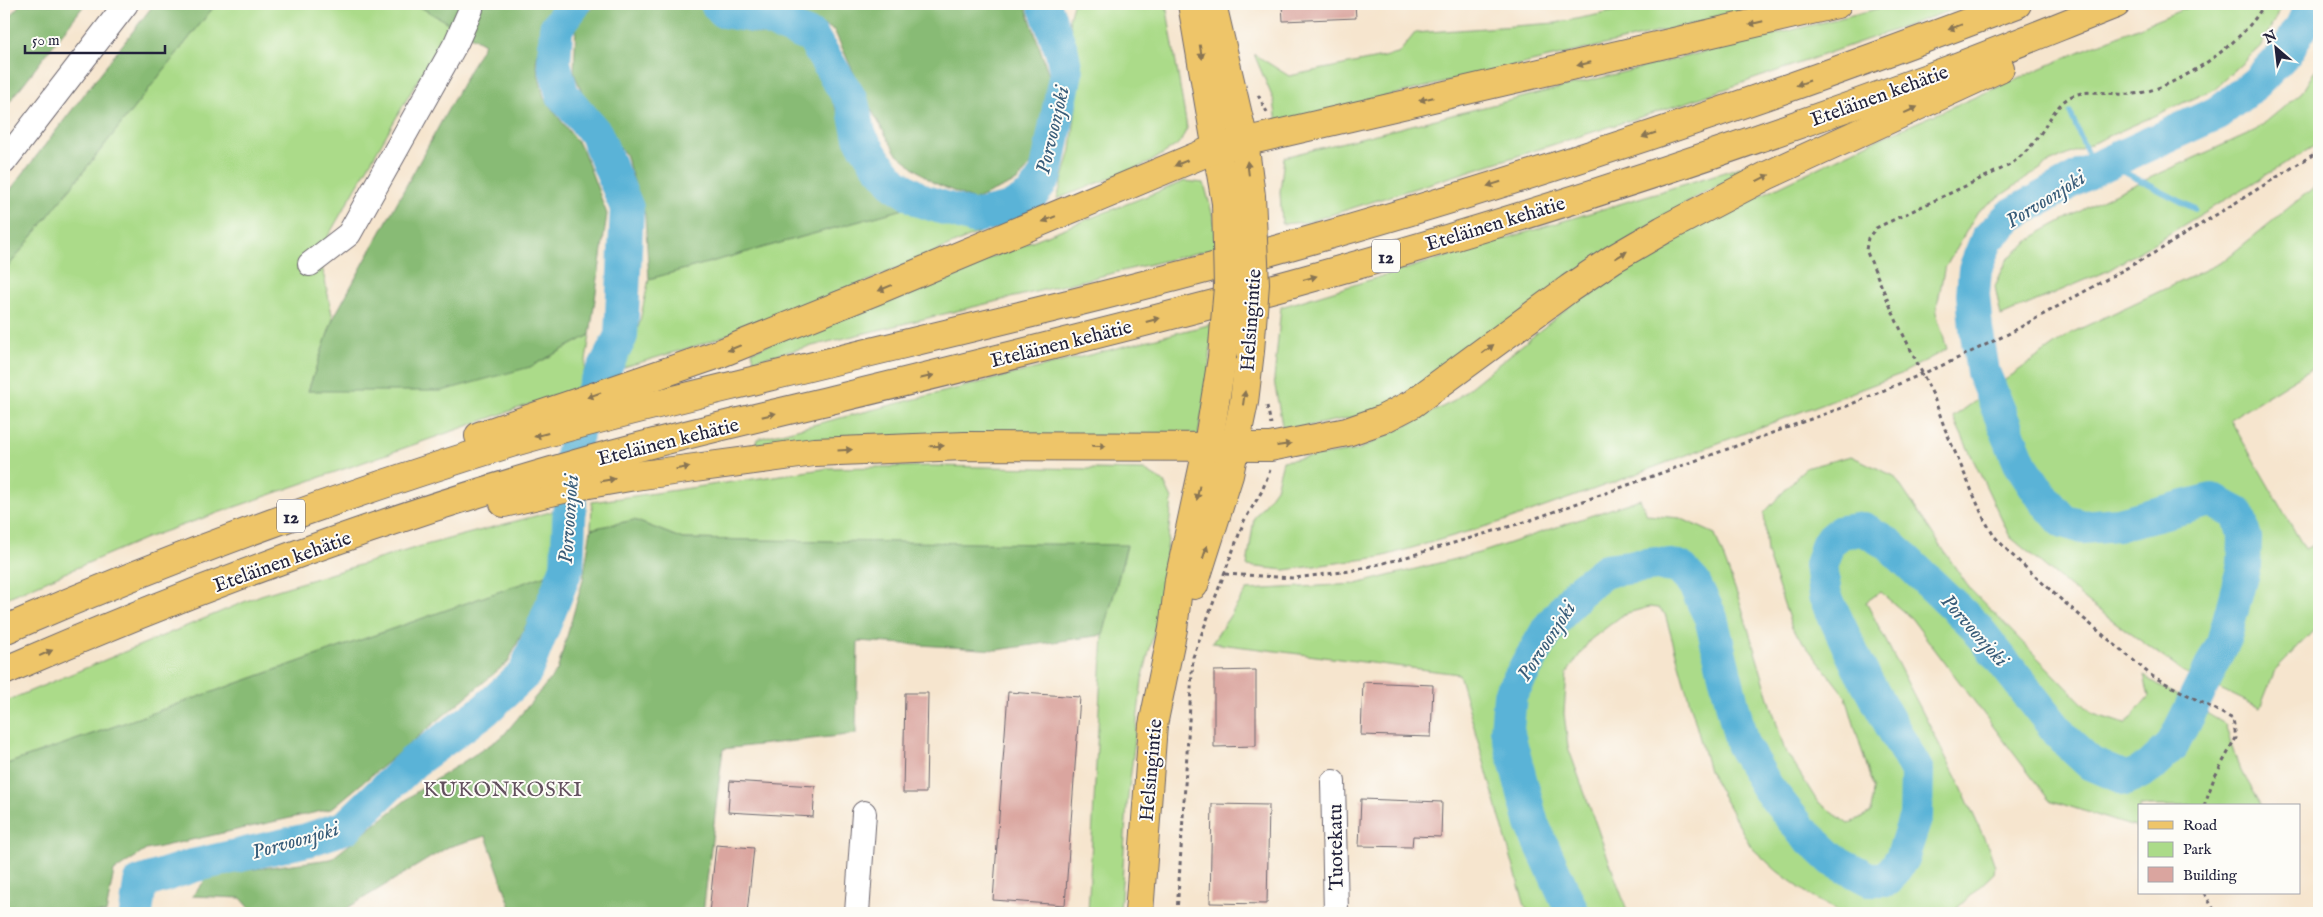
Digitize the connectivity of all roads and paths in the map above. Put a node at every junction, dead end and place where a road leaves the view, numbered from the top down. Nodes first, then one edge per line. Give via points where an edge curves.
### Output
1 (126, 4) edge
2 (471, 4) edge
3 (1192, 4) edge
4 (1212, 4) edge
5 (1838, 4) edge
6 (2017, 4) edge
7 (2116, 4) edge
8 (2136, 4) edge
9 (2264, 4) edge
10 (1244, 141) junction
11 (1217, 148) junction
12 (2319, 152) edge
13 (4, 162) edge
14 (1239, 200) junction
15 (310, 264) dead end
16 (1923, 374) junction
17 (1267, 402) dead end
18 (514, 432) junction
19 (1208, 446) junction
20 (1235, 446) junction
21 (1270, 446) junction
22 (510, 493) junction
23 (1225, 574) junction
24 (1173, 629) junction
25 (4, 630) edge
26 (4, 671) edge
27 (1333, 782) dead end
28 (2205, 804) edge
29 (864, 812) dead end
30 (2205, 894) edge
31 (857, 913) edge
32 (1139, 913) edge
33 (1177, 913) edge
34 (1336, 913) edge
35 (2216, 913) edge

1 - 13 street
2 - 15 street via 456,43 349,234
3 -> 11 main road, Helsingintie
4 - 10 main road, Helsingintie
5 -> 10 main road
6 -> 18 main road, Eteläinen kehätie / 12 via 1824,75 1585,156 1292,245 639,408
22 -> 7 main road, Eteläinen kehätie / 12 via 637,448 1104,333 1450,238 1781,130 1923,80
21 -> 8 main road via 1347,432 1381,420 1450,378 1613,259 1701,209
9 - 16 path via 2229,45 2187,75 2156,90 2115,95 2086,92 2070,97 2056,110 2025,153 2010,165 1876,228 1868,238 1866,250
10 - 11 main road
14 -> 10 main road, Helsingintie
11 - 14 main road, Helsingintie
11 -> 18 main road via 930,269
12 - 16 path via 2161,249 2008,334
14 - 19 main road, Helsingintie, bridge via 1222,358
20 -> 14 main road, Helsingintie, bridge via 1244,402 1255,284
16 - 23 path via 1847,406 1528,521 1396,560 1350,571 1296,578
16 - 28 path via 1994,536 2058,597 2144,670 2230,716 2236,724 2236,738 2214,778
17 - 21 path
18 - 25 main road, Eteläinen kehätie / 12 via 72,600
19 - 20 main road
22 -> 19 main road via 814,452 965,446
19 -> 24 main road, Helsingintie via 1179,580
20 - 21 main road
24 -> 20 main road, Helsingintie via 1194,587
21 - 23 path via 1271,468 1244,521
26 -> 22 main road, Eteläinen kehätie / 12 via 269,564
23 - 33 path via 1193,657
24 - 32 main road, Helsingintie via 1153,725
27 - 34 street, Tuotekatu
29 - 31 street
30 - 35 path

